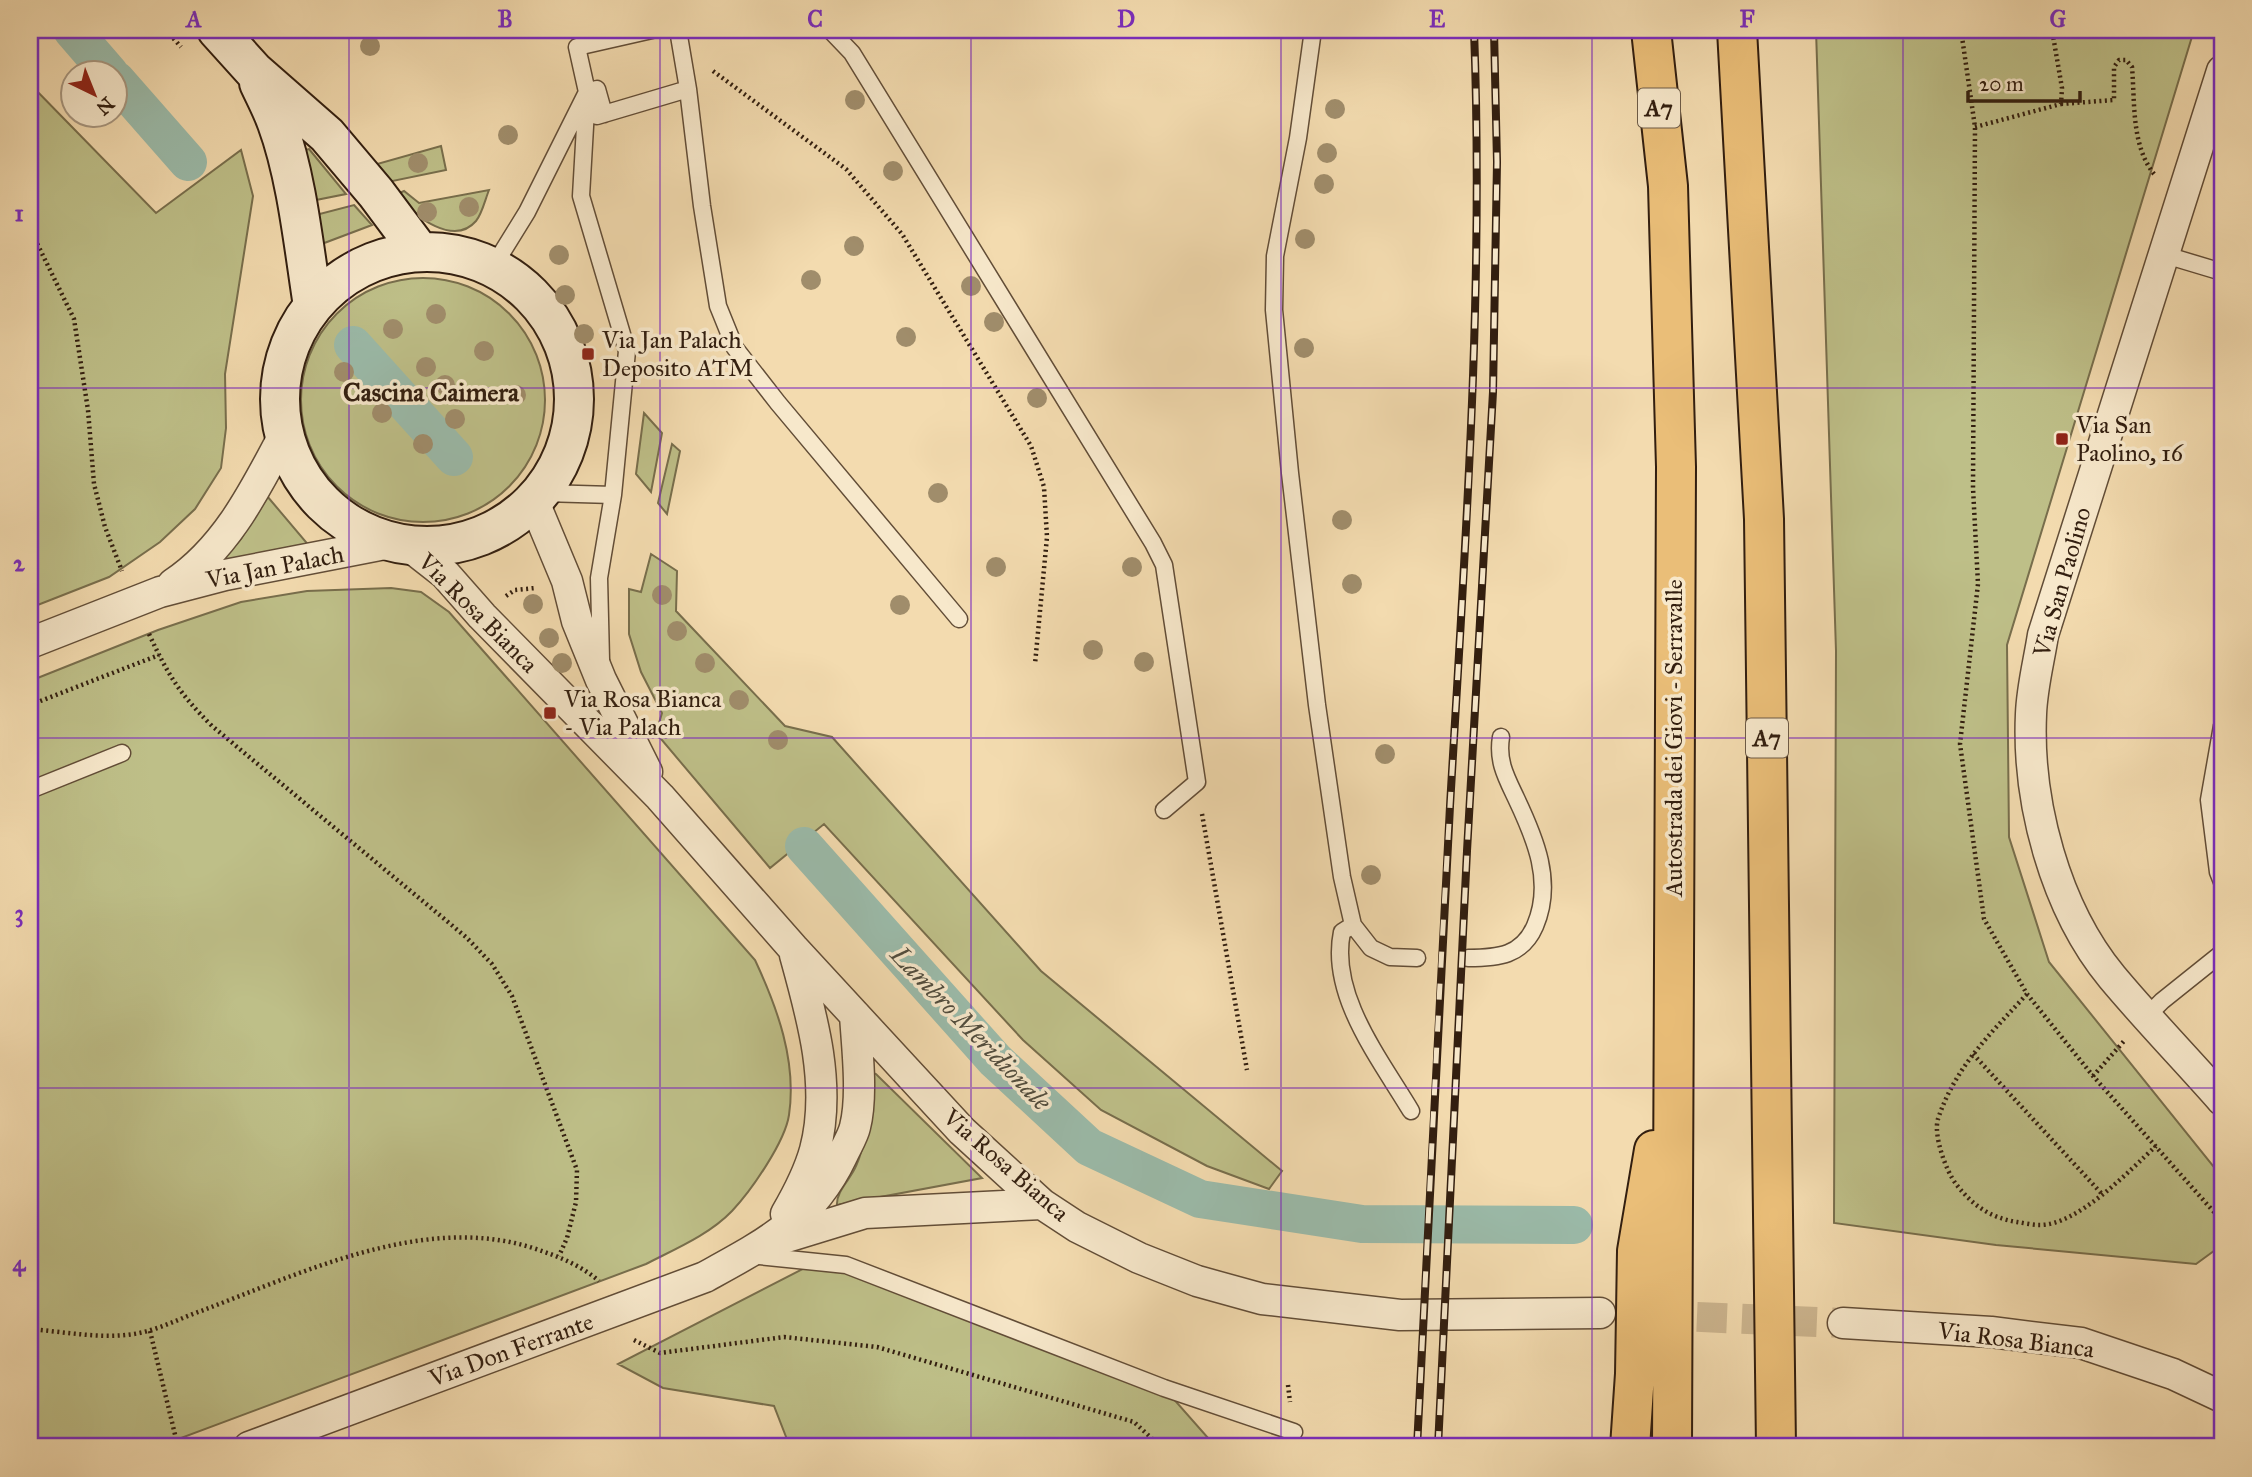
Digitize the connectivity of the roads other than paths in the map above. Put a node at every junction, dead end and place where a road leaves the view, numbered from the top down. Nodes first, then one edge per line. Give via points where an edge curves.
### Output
1 (217, 30) edge
2 (652, 30) edge
3 (678, 30) edge
4 (830, 30) edge
5 (1313, 30) edge
6 (1651, 30) edge
7 (1737, 30) edge
8 (254, 71) junction
9 (2222, 71) edge
10 (688, 89) junction
11 (587, 92) junction
12 (604, 114) junction
13 (586, 120) junction
14 (420, 252) junction
15 (2162, 254) junction
16 (493, 267) junction
17 (2222, 272) edge
18 (313, 306) junction
19 (284, 435) junction
20 (613, 495) junction
21 (539, 497) junction
22 (402, 546) junction
23 (160, 592) junction
24 (959, 619) dead end
25 (30, 643) edge
26 (601, 680) junction
27 (2222, 726) edge
28 (1501, 737) dead end
29 (122, 753) dead end
30 (30, 789) edge
31 (660, 797) junction
32 (1164, 810) dead end
33 (2222, 882) edge
34 (1353, 925) junction
35 (793, 948) junction
36 (2222, 953) edge
37 (1418, 958) dead end
38 (1468, 958) dead end
39 (855, 1014) junction
40 (2147, 1016) junction
41 (1672, 1037) junction
42 (2222, 1100) edge
43 (1410, 1111) dead end
44 (1042, 1204) junction
45 (757, 1248) junction
46 (1600, 1313) dead end
47 (1843, 1323) tunnel mouth
48 (2222, 1397) edge
49 (1294, 1432) dead end
50 (249, 1447) edge
51 (1629, 1447) edge
52 (1672, 1447) edge
53 (1776, 1447) edge

1 - 8 street
2 - 11 lane via 577,47
3 - 10 lane
4 - 32 lane via 852,53 1164,565 1197,782
5 - 34 lane via 1275,256 1274,310 1317,705
6 - 41 highway, Autostrada dei Giovi - Serravalle / A7 via 1668,187 1676,467
7 - 53 highway, A7 via 1764,519
8 - 14 street via 327,135
8 - 18 street via 278,123 299,214
9 - 15 street, Via San Paolino
10 - 12 lane
10 - 24 lane via 718,306 735,348
11 - 12 lane via 597,89
11 - 13 lane
11 - 16 lane via 527,212
12 - 13 lane
13 - 20 lane via 581,196 627,351
14 - 16 street, Via Rosa Bianca via 458,254
14 - 18 street, Via Rosa Bianca via 369,264 338,281
15 - 17 lane
15 - 40 street, Via San Paolino via 2043,635 2031,713 2034,786 2062,892 2111,976
16 - 21 street, Via Rosa Bianca via 536,299 556,328 569,361 574,396 570,432
18 - 19 street, Via Rosa Bianca via 292,340 281,377
19 - 22 street, Via Rosa Bianca via 297,466 331,510
19 - 23 street, Via Jan Palach via 231,529 189,573
20 - 21 lane
20 - 26 lane via 599,578
21 - 22 street, Via Rosa Bianca via 479,536
21 - 26 street, Via Rosa Bianca via 577,621
22 - 23 street, Via Jan Palach via 225,575
22 - 31 street, Via Rosa Bianca via 445,574
23 - 25 street, Via Jan Palach
26 - 31 street, Via Rosa Bianca
27 - 33 lane via 2210,800
28 - 38 lane via 1502,767 1541,858 1543,892 1530,937 1496,958
29 - 30 lane
31 - 35 street, Via Rosa Bianca
34 - 37 lane via 1371,948 1390,957
34 - 43 lane via 1342,932 1341,975 1350,1003
35 - 39 street, Via Rosa Bianca
35 - 45 street, Via Don Ferrante via 810,1010 822,1099 815,1150 794,1199
36 - 40 lane
39 - 44 street, Via Rosa Bianca via 962,1131
39 - 45 street, Via Don Ferrante via 855,1127 834,1172 806,1209
40 - 42 street, Via San Paolino
41 - 51 highway via 1637,1251
41 - 52 highway, Autostrada dei Giovi - Serravalle / A7
44 - 45 street, Via Don Ferrante via 865,1213
44 - 46 street, Via Rosa Bianca via 1139,1258 1262,1299 1400,1315
45 - 49 lane via 846,1265 1164,1388
45 - 50 street, Via Don Ferrante via 705,1277
47 - 48 street, Via Rosa Bianca via 2081,1343 2172,1374

